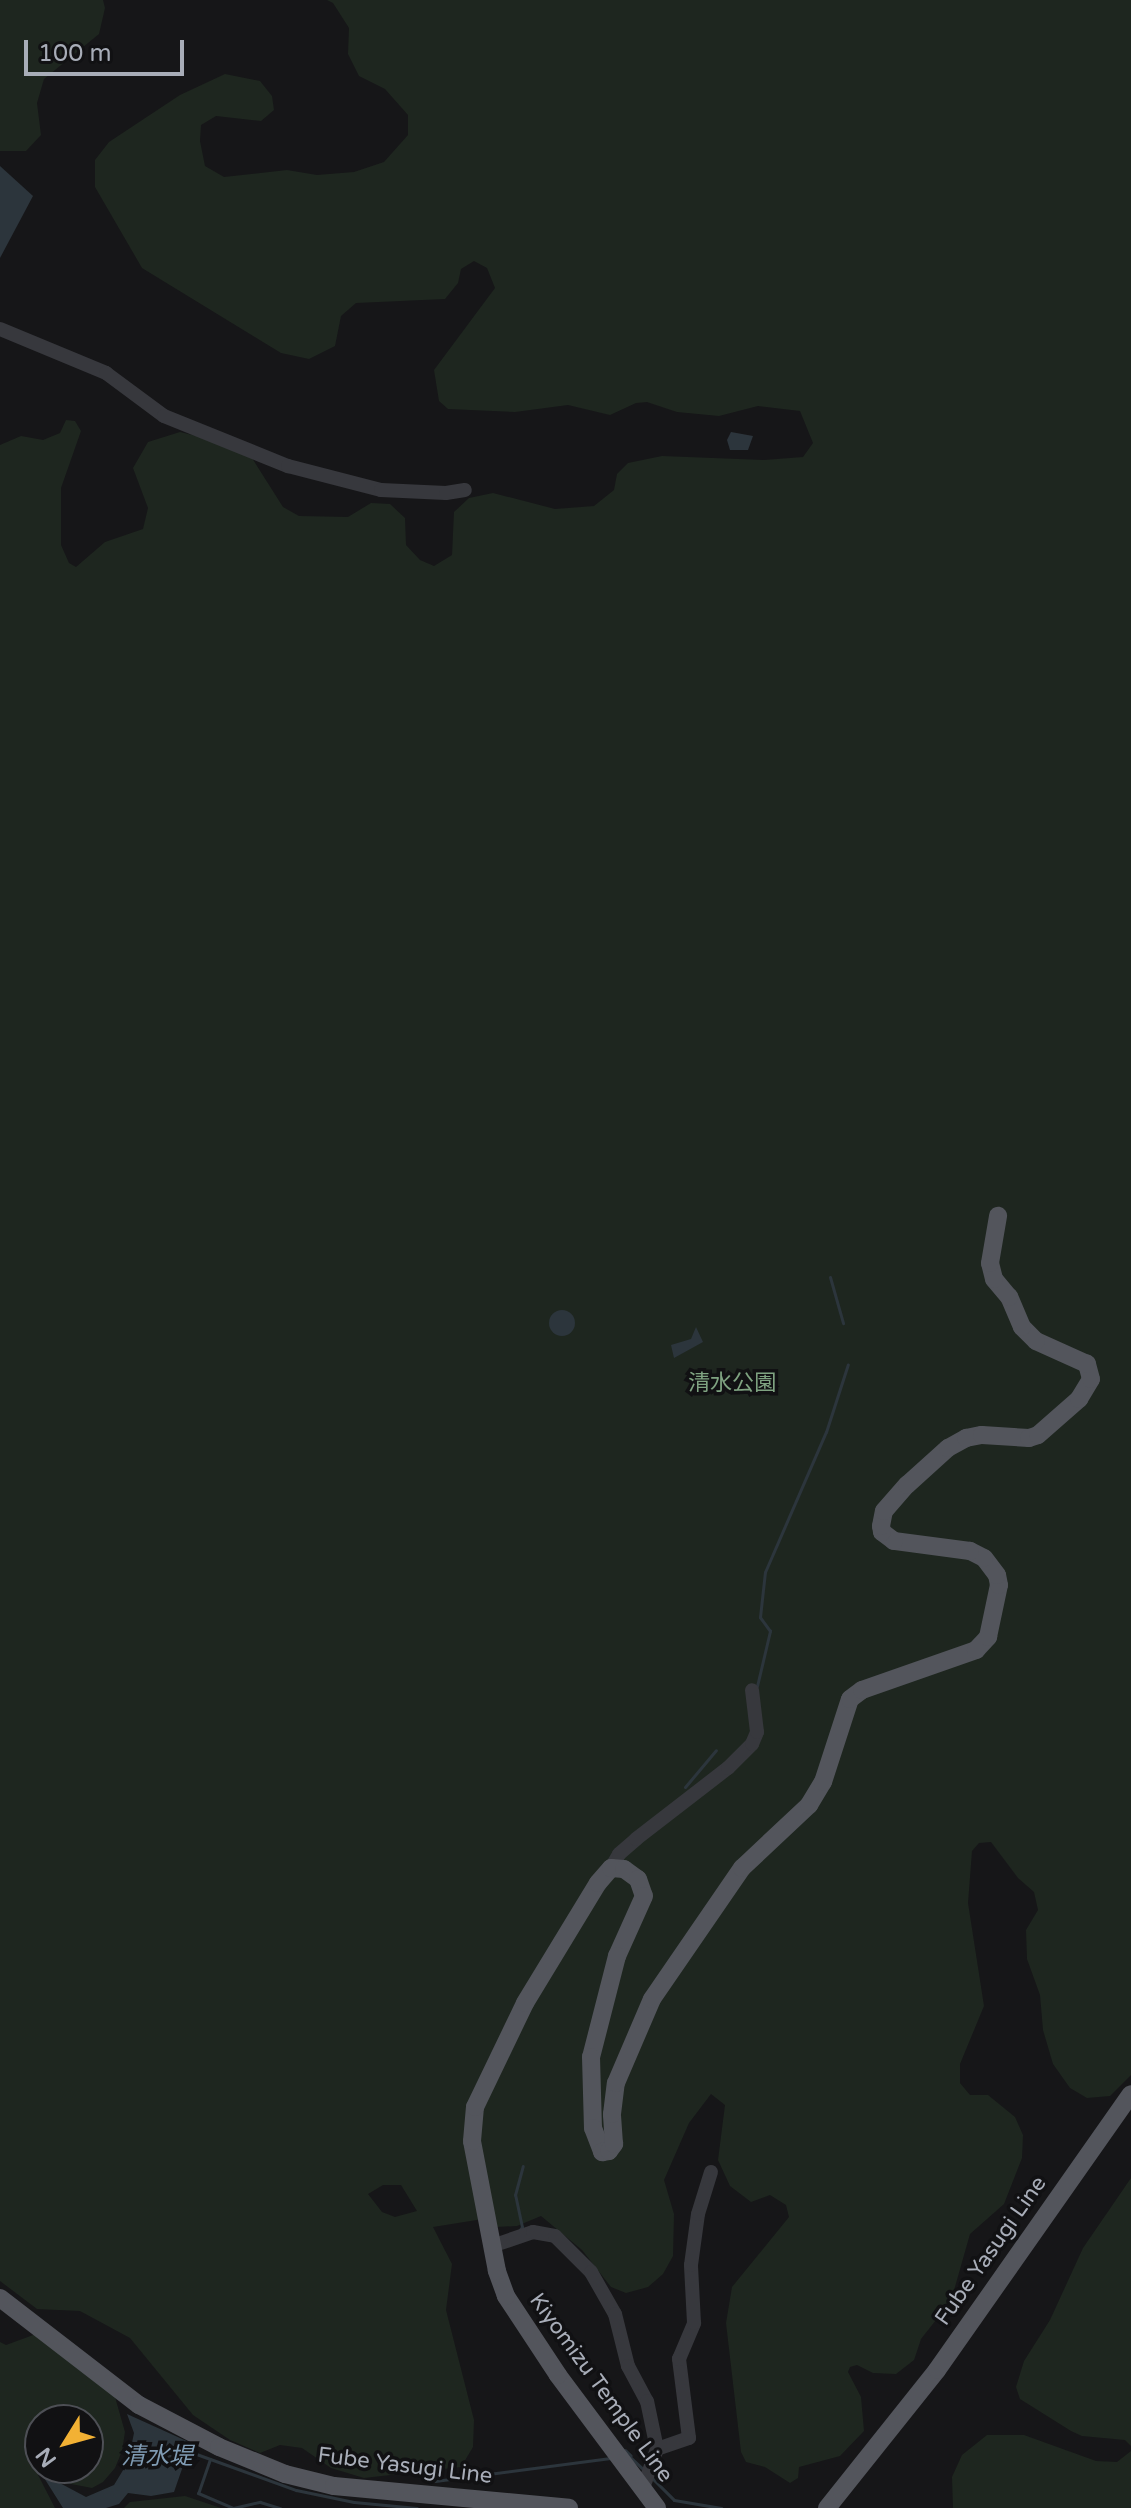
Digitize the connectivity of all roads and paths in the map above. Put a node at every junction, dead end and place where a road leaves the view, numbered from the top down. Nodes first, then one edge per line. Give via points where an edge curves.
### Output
1 (0, 329) edge
2 (465, 490) dead end
3 (998, 1216) dead end
4 (752, 1690) dead end
5 (611, 1868) junction
6 (1131, 2094) edge
7 (711, 2172) dead end
8 (492, 2246) junction
9 (0, 2298) edge
10 (657, 2449) junction
11 (643, 2488) junction
12 (569, 2508) edge
13 (657, 2508) edge
14 (827, 2508) edge

1 - 2 street via 106,373 164,416 288,466 381,490
3 - 5 main road via 990,1263 994,1279 1022,1327 1036,1341 1087,1364 1091,1379 1079,1399 1038,1435 982,1435 948,1448 884,1511 881,1526 894,1541 970,1551 984,1558 999,1585 988,1637 976,1650 862,1690 850,1699 823,1782 809,1805 742,1868 652,1999 616,2083 614,2144 602,2152 593,2128 591,2057 617,1956 644,1896 631,1873
4 - 5 street via 757,1732 752,1744 636,1839
5 - 8 main road, Kiyomizu Temple Line via 525,2003 475,2107 472,2141
6 - 14 main road, Fube Yasugi Line via 937,2370
7 - 10 street via 691,2265 694,2323 679,2359 689,2438
8 - 10 street via 533,2232 555,2236 591,2272 615,2314 628,2366 647,2401
8 - 11 main road, Kiyomizu Temple Line via 506,2296 523,2324
9 - 12 main road, Fube Yasugi Line via 151,2412 285,2474 334,2486
10 - 11 street
11 - 13 main road, Kiyomizu Temple Line

